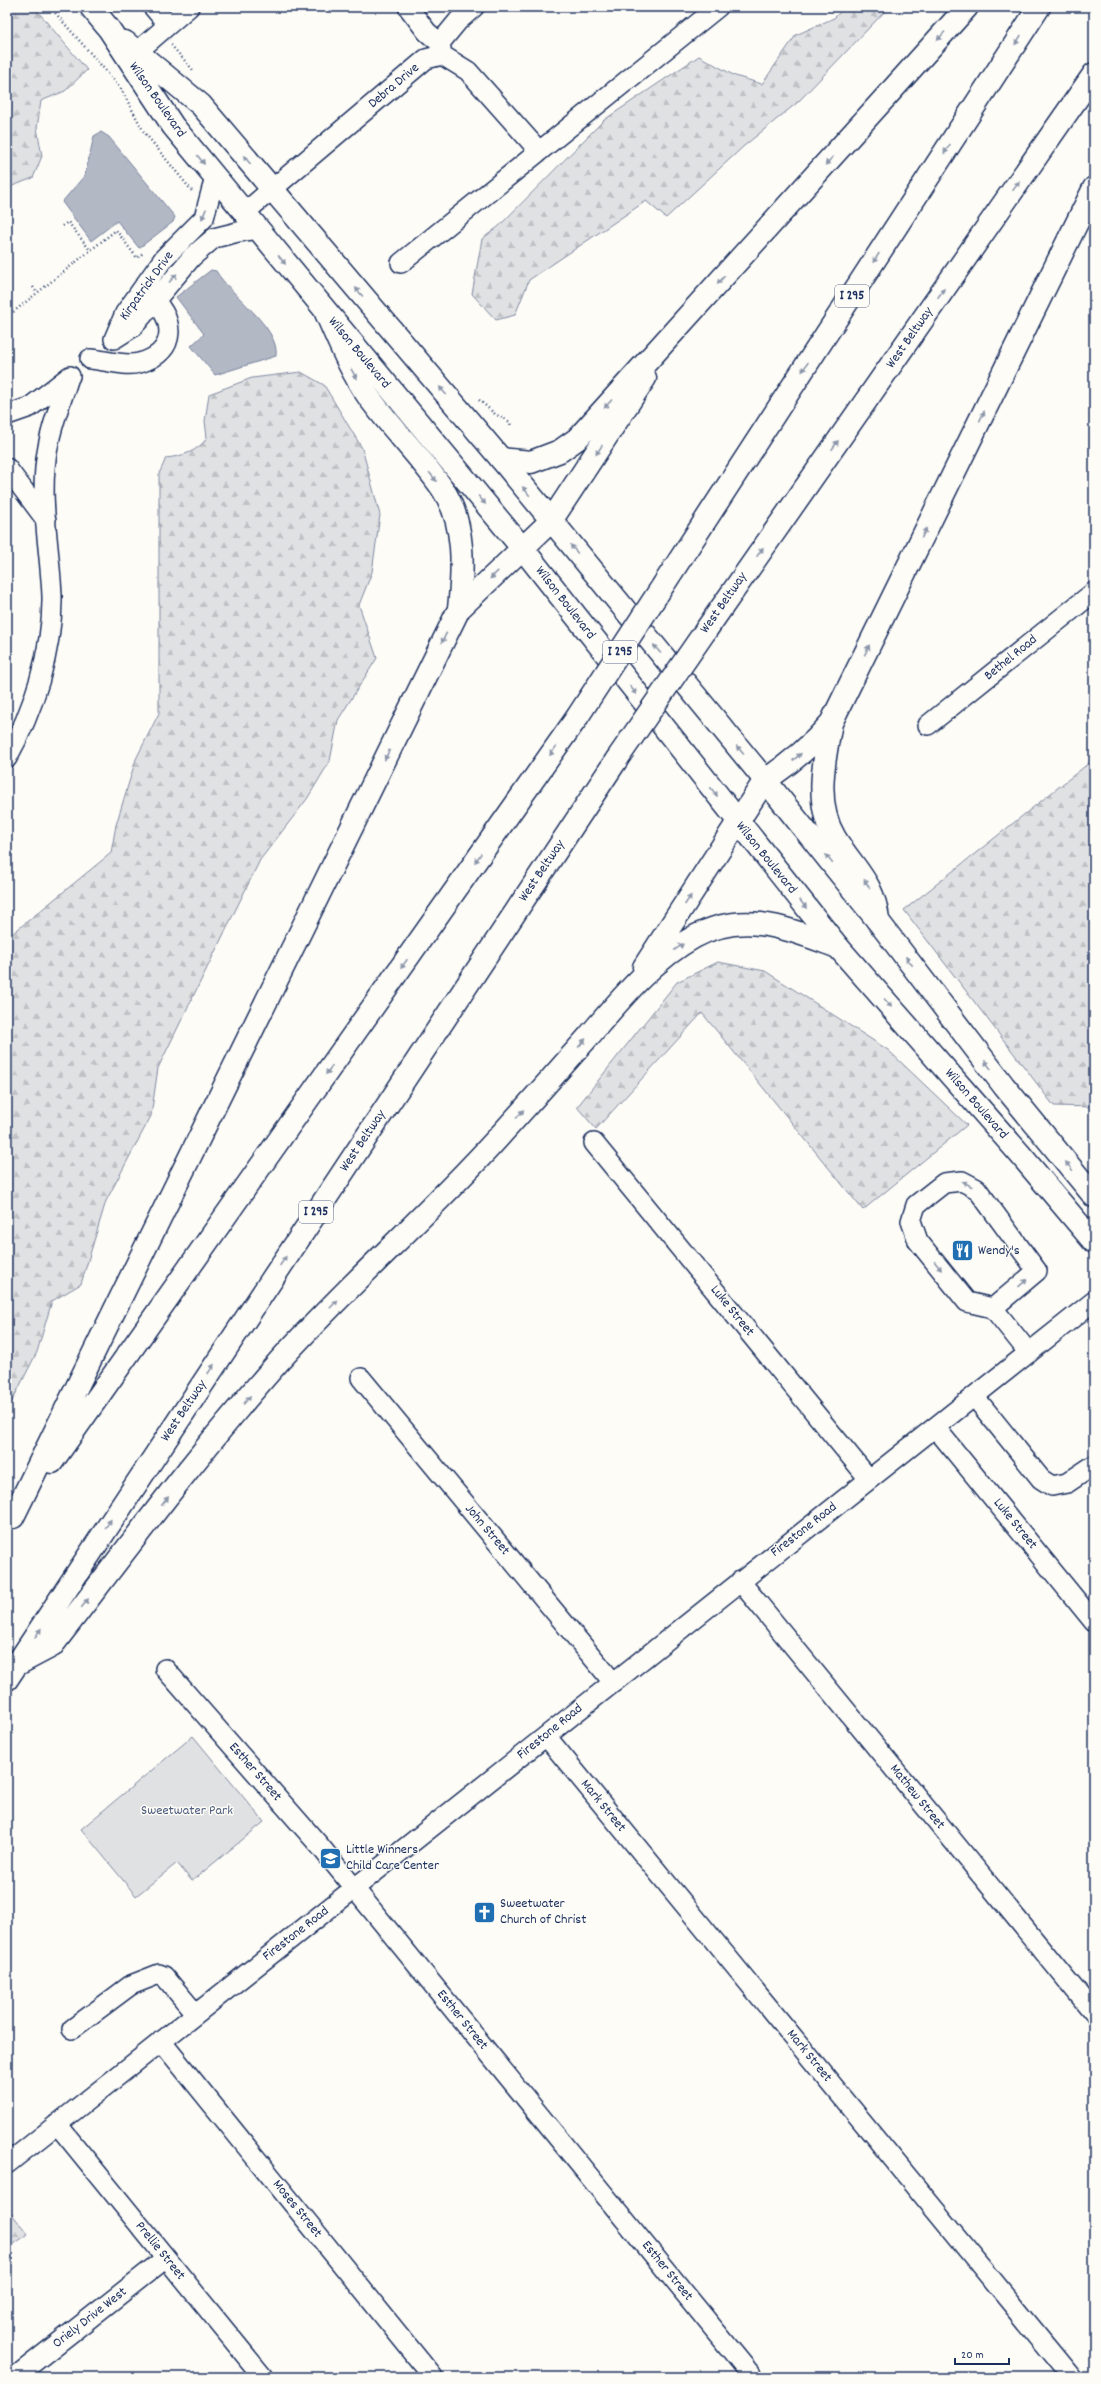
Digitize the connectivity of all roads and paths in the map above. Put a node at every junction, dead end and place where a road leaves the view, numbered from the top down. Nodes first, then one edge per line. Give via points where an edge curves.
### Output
1 (50, 7) edge
2 (91, 7) edge
3 (153, 7) edge
4 (189, 7) edge
5 (408, 7) edge
6 (474, 7) edge
7 (718, 7) edge
8 (967, 7) edge
9 (1039, 7) edge
10 (168, 25) junction
11 (441, 49) junction
12 (142, 62) junction
13 (1094, 74) edge
14 (539, 151) junction
15 (214, 177) junction
16 (1094, 188) edge
17 (272, 190) junction
18 (208, 205) junction
19 (244, 213) junction
20 (62, 226) dead end
21 (258, 230) junction
22 (149, 249) dead end
23 (90, 250) junction
24 (401, 263) dead end
25 (33, 287) dead end
26 (37, 293) junction
27 (149, 295) junction
28 (326, 313) junction
29 (7, 317) edge
30 (672, 334) junction
31 (90, 359) junction
32 (69, 377) junction
33 (7, 415) edge
34 (500, 459) junction
35 (7, 468) edge
36 (46, 520) junction
37 (551, 521) junction
38 (523, 549) junction
39 (1094, 592) edge
40 (459, 609) junction
41 (831, 723) junction
42 (928, 725) dead end
43 (7, 758) edge
44 (765, 780) junction
45 (737, 822) junction
46 (878, 921) junction
47 (838, 947) junction
48 (628, 991) junction
49 (594, 1143) dead end
50 (1094, 1196) edge
51 (1094, 1242) edge
52 (1094, 1301) edge
53 (993, 1308) junction
54 (1029, 1353) junction
55 (361, 1378) dead end
56 (974, 1396) junction
57 (935, 1427) junction
58 (1094, 1464) edge
59 (869, 1479) junction
60 (10, 1522) edge
61 (740, 1581) junction
62 (1094, 1622) edge
63 (165, 1669) dead end
64 (12, 1672) edge
65 (613, 1682) junction
66 (546, 1736) junction
67 (355, 1888) junction
68 (195, 2013) junction
69 (1094, 2013) edge
70 (72, 2029) dead end
71 (162, 2041) junction
72 (57, 2124) junction
73 (7, 2164) edge
74 (166, 2258) junction
75 (15, 2377) edge
76 (263, 2377) edge
77 (433, 2377) edge
78 (753, 2377) edge
79 (1072, 2377) edge

1 - 18 path via 120,87 144,132 194,195
2 - 12 main road, Wilson Boulevard
3 - 10 street
4 - 10 street
5 - 11 street
6 - 11 street via 458,21
7 - 14 street
8 -> 30 main road
9 -> 60 main road, I 295, bridge via 576,719
10 - 12 street
11 - 14 street via 468,71
11 - 17 street, Debra Drive
12 -> 15 main road, Wilson Boulevard via 173,126
17 -> 12 main road, Wilson Boulevard via 201,105
64 -> 13 main road, West Beltway / I 295, bridge via 616,759
14 - 24 street
15 - 18 street, Kirpatrick Drive
15 - 19 main road, Wilson Boulevard
41 -> 16 main road
17 - 19 street, Debra Drive
34 -> 17 main road, Wilson Boulevard
18 -> 27 street, Kirpatrick Drive via 204,218 164,258
19 - 21 main road, Wilson Boulevard
20 - 23 path via 68,222
27 -> 21 street, Kirpatrick Drive via 214,238
21 -> 28 main road, Wilson Boulevard
22 - 23 path via 137,258 116,230
23 - 26 path
25 - 26 path
26 - 29 path
27 - 31 street, Kirpatrick Drive via 125,313 114,339
27 - 31 street via 165,314 170,331 168,341 160,353 146,361 133,364
28 -> 38 main road, Wilson Boulevard
28 -> 40 main road via 357,379 443,489 456,521 460,539 463,571
30 -> 34 main road via 577,439 560,450 532,462
30 -> 37 main road via 627,408
31 - 32 street
32 - 33 street via 30,407
32 - 36 street via 48,447
37 -> 34 main road, Wilson Boulevard
35 - 36 street
36 - 43 street via 52,597 45,664 22,731
37 - 38 main road
44 -> 37 main road, Wilson Boulevard
38 -> 40 main road
38 -> 45 main road, Wilson Boulevard
39 - 42 street, Bethel Road
40 -> 60 main road
44 -> 41 main road via 814,742
46 -> 41 main road via 872,890 834,836 826,818 823,797 824,765
44 - 45 main road
46 -> 44 main road, Wilson Boulevard
45 -> 47 main road, Wilson Boulevard
48 -> 45 main road via 728,840
50 -> 46 main road, Wilson Boulevard via 1004,1086
48 -> 47 main road via 694,936 719,927 746,923 772,924
47 -> 51 main road, Wilson Boulevard via 978,1105
64 -> 48 main road via 52,1646 213,1439 281,1359 494,1143
49 - 59 street, Luke Street
52 - 54 street, Firestone Road
53 -> 53 street via 1037,1271 977,1189 962,1181 944,1183 916,1205 912,1221 918,1242 966,1302
53 - 54 street
54 - 56 street, Firestone Road
55 - 65 street, John Street
56 - 57 street, Firestone Road
56 - 58 street via 1041,1479 1052,1486 1067,1483
57 - 59 street, Firestone Road
57 - 62 street, Luke Street
59 - 61 street, Firestone Road
61 - 65 street, Firestone Road
61 - 69 street, Mathew Street
63 - 67 street, Esther Street
65 - 66 street, Firestone Road
66 - 67 street, Firestone Road
66 - 79 street, Mark Street
67 - 68 street, Firestone Road
67 - 78 street, Esther Street
68 - 70 street via 164,1976 159,1974 131,1986
68 - 71 street, Firestone Road
71 - 72 street, Firestone Road
71 - 77 street, Moses Street
72 - 73 street, Firestone Road
72 - 74 street, Prellie Street
74 - 75 street, Oriely Drive West
74 - 76 street, Prellie Street

